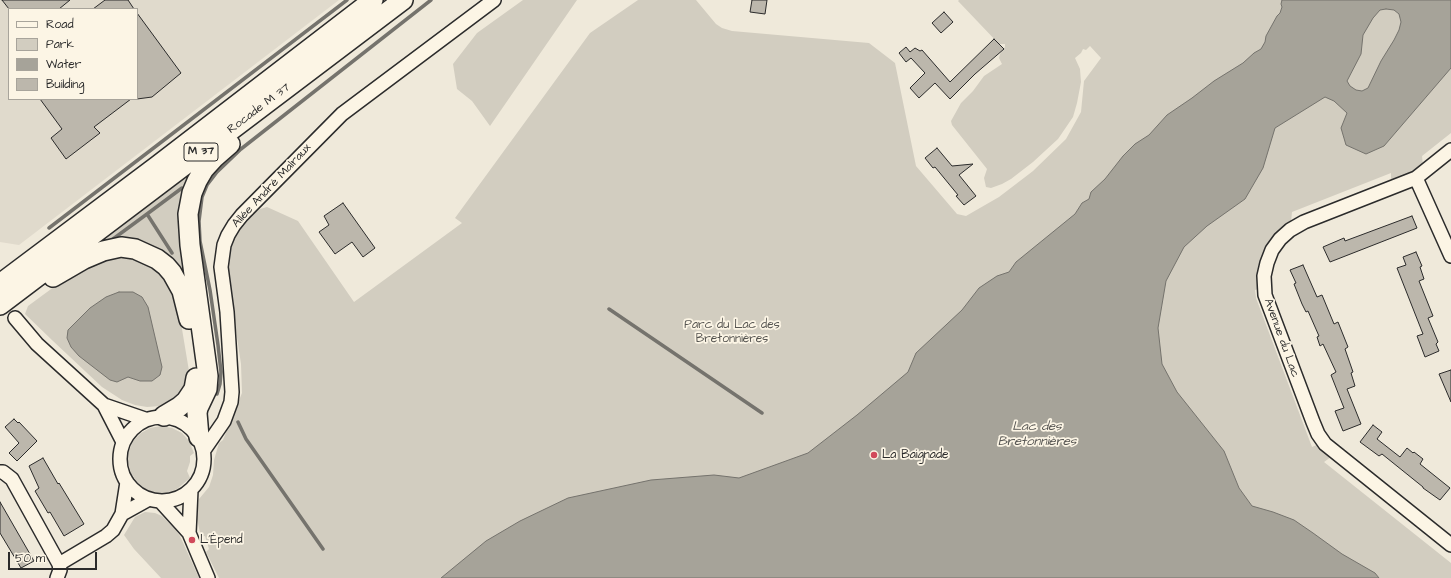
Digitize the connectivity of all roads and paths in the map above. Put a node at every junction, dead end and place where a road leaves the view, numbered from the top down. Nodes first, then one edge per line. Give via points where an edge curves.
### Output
1 (373, 0) edge
2 (403, 0) edge
3 (494, 0) edge
4 (291, 86) junction
5 (1451, 150) edge
6 (1416, 178) junction
7 (1451, 256) edge
8 (0, 284) edge
9 (21, 289) junction
10 (0, 305) edge
11 (15, 318) dead end
12 (104, 405) junction
13 (164, 416) junction
14 (145, 419) junction
15 (123, 442) junction
16 (202, 443) junction
17 (0, 472) edge
18 (127, 482) junction
19 (191, 490) junction
20 (154, 500) junction
21 (122, 514) junction
22 (189, 533) junction
23 (1451, 545) edge
24 (59, 564) junction
25 (57, 578) edge
26 (208, 578) edge

1 - 8 highway, Rocade M 37 / M 37
2 - 4 highway, Rocade M 37 / M 37
3 - 16 street, Allée André Malraux via 333,123 242,215 228,234 221,267 227,312 231,402 227,417
4 - 9 highway, Rocade M 37 / M 37
4 - 16 highway, M 37 via 214,158 204,169 192,193 188,214 189,234 208,376 207,389 197,413
5 - 6 street, Avenue du Lac
6 - 7 street
6 - 23 street, Avenue du Lac via 1304,222 1290,230 1272,250 1267,263 1264,276 1265,295 1312,422 1325,444
9 - 10 highway, Rocade M 37 / M 37
9 - 13 highway, M 37 via 43,283 84,259 111,248 135,249 166,266 177,281 185,299 196,378 194,390 186,401
11 - 12 street via 38,344
12 - 14 street
12 - 15 street
13 - 14 street
13 - 16 street via 178,419 190,426
14 - 15 street via 132,429
15 - 18 street via 121,470
16 - 19 street via 205,462 202,474
17 - 24 street via 12,479
18 - 20 street via 136,492
18 - 21 street
19 - 20 street via 177,499
19 - 22 street
20 - 21 street
20 - 22 street
21 - 24 street via 113,530 106,536
22 - 26 street
24 - 25 street

